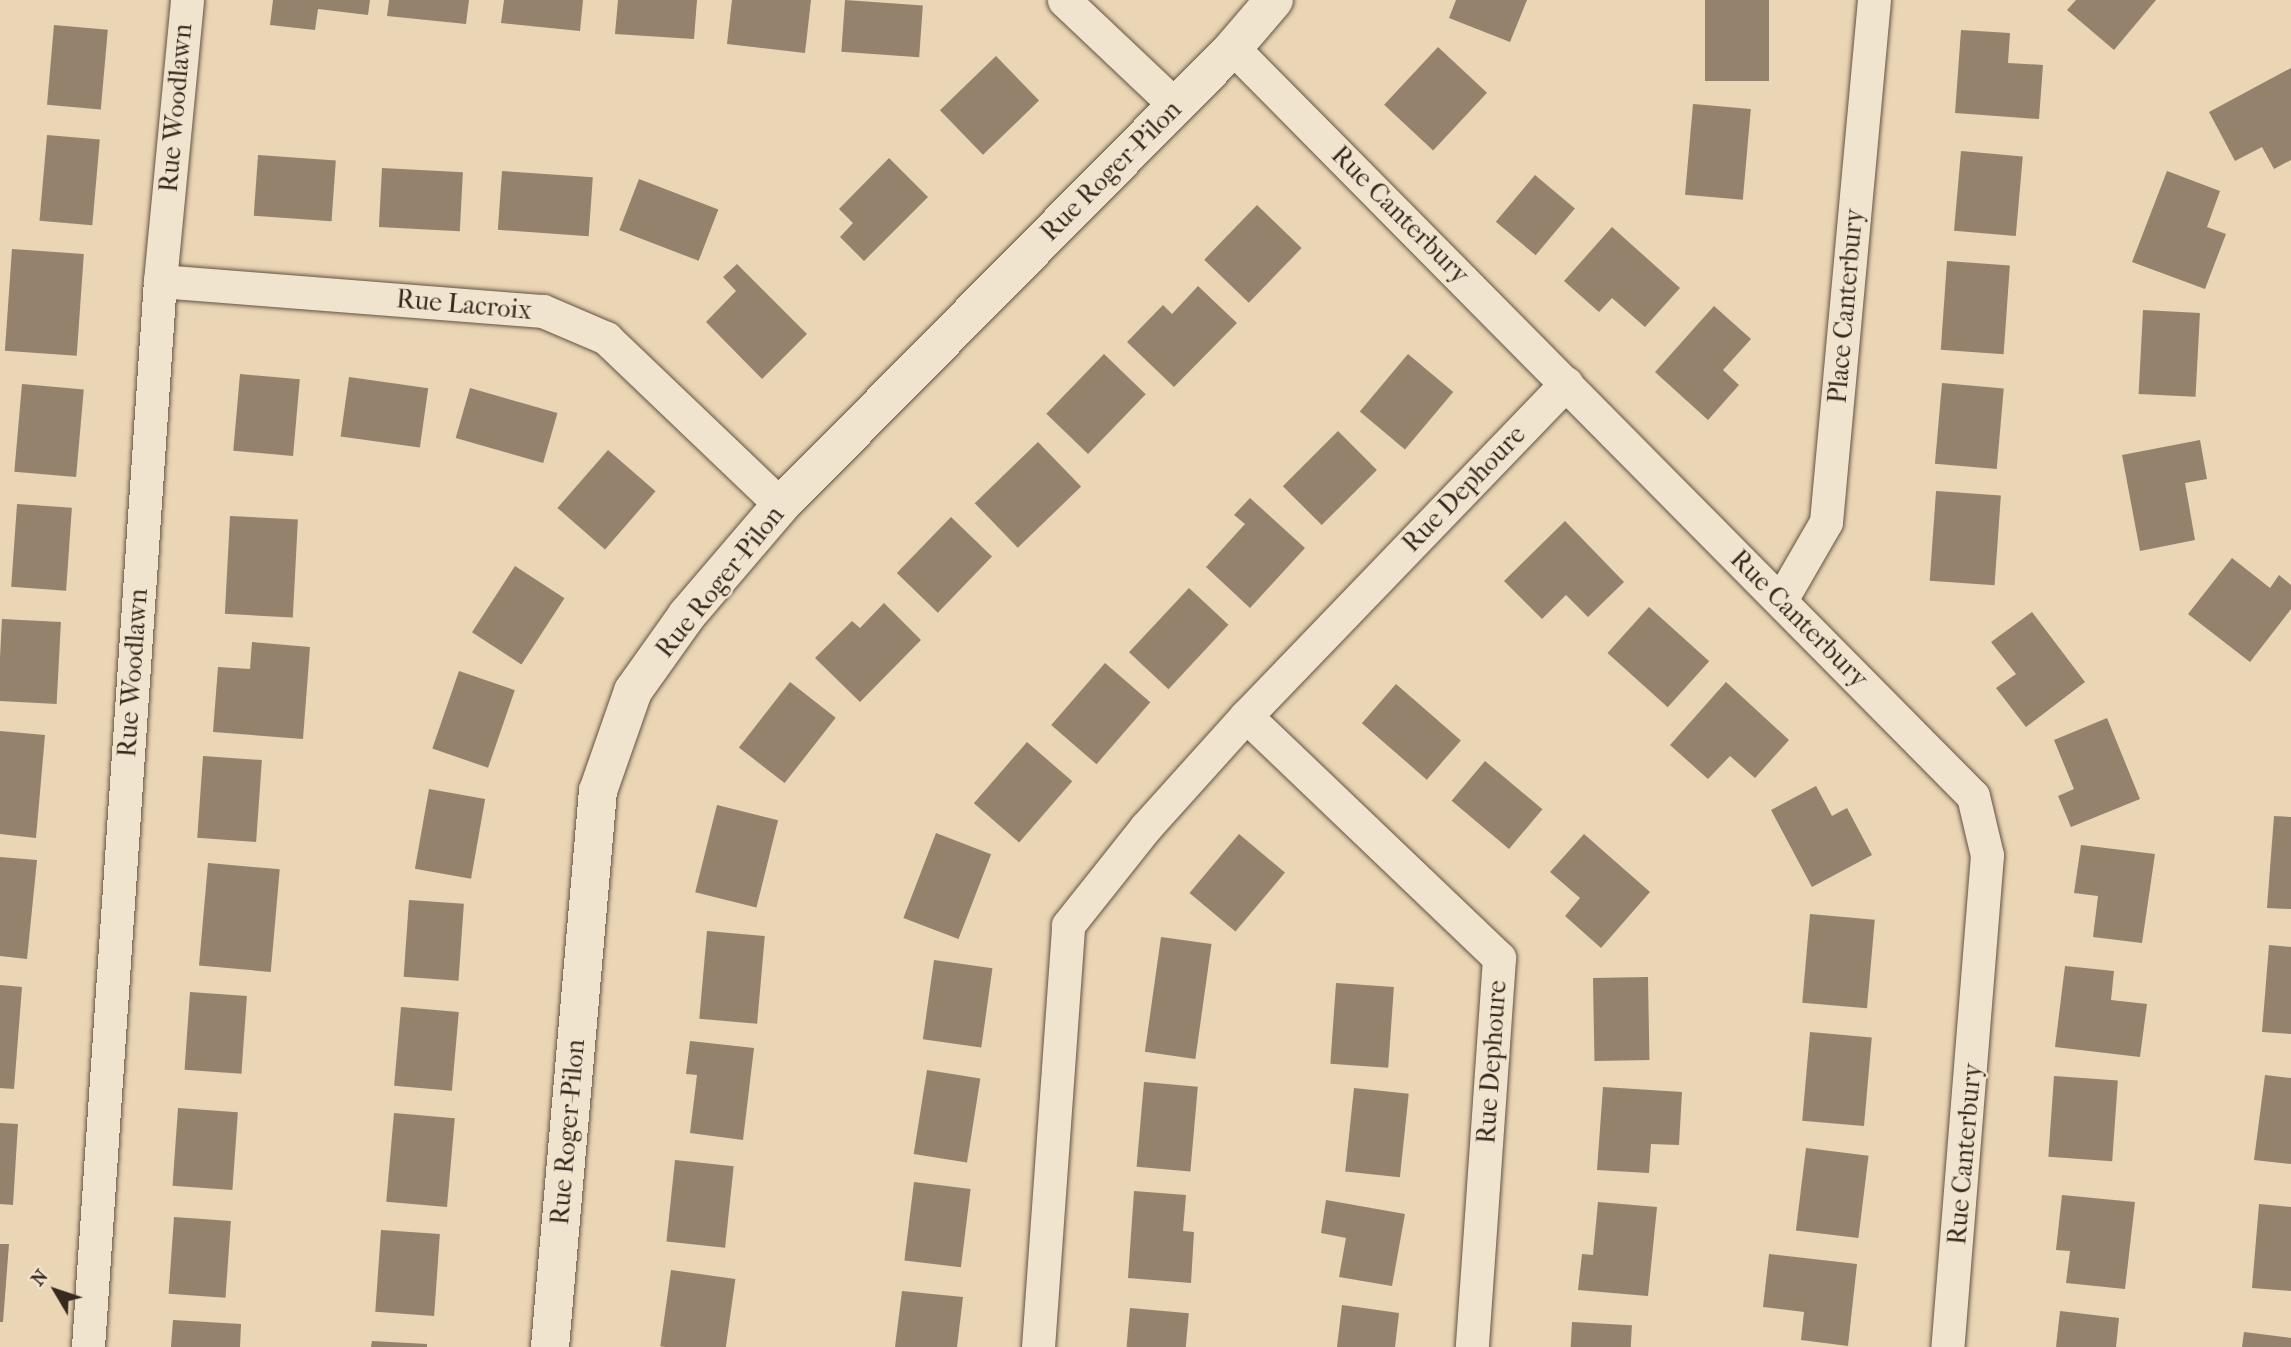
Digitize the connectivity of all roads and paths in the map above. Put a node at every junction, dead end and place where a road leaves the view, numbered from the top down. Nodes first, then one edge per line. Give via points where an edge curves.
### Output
1 (187, 0) edge
2 (1064, 0) edge
3 (1274, 0) edge
4 (1874, 0) edge
5 (1233, 48) junction
6 (1176, 106) junction
7 (160, 281) junction
8 (1566, 383) junction
9 (781, 505) junction
10 (1781, 600) junction
11 (1246, 716) junction
12 (88, 1347) edge
13 (550, 1347) edge
14 (1038, 1347) edge
15 (1472, 1347) edge
16 (1947, 1347) edge

1 - 7 street, Rue Woodlawn
2 - 6 street
3 - 5 street, Rue Roger-Pilon
4 - 10 street, Place Canterbury via 1826,522
5 - 6 street, Rue Roger-Pilon
5 - 8 street, Rue Canterbury
6 - 9 street, Rue Roger-Pilon
7 - 9 street, Rue Lacroix via 543,311 606,338
7 - 12 street, Rue Woodlawn
8 - 10 street, Rue Canterbury
8 - 11 street, Rue Dephoure
9 - 13 street, Rue Roger-Pilon via 687,615 633,691 597,791
10 - 16 street, Rue Canterbury via 1973,796 1987,855
11 - 14 street, Rue Dephoure via 1146,827 1068,925
11 - 15 street, Rue Dephoure via 1499,958

